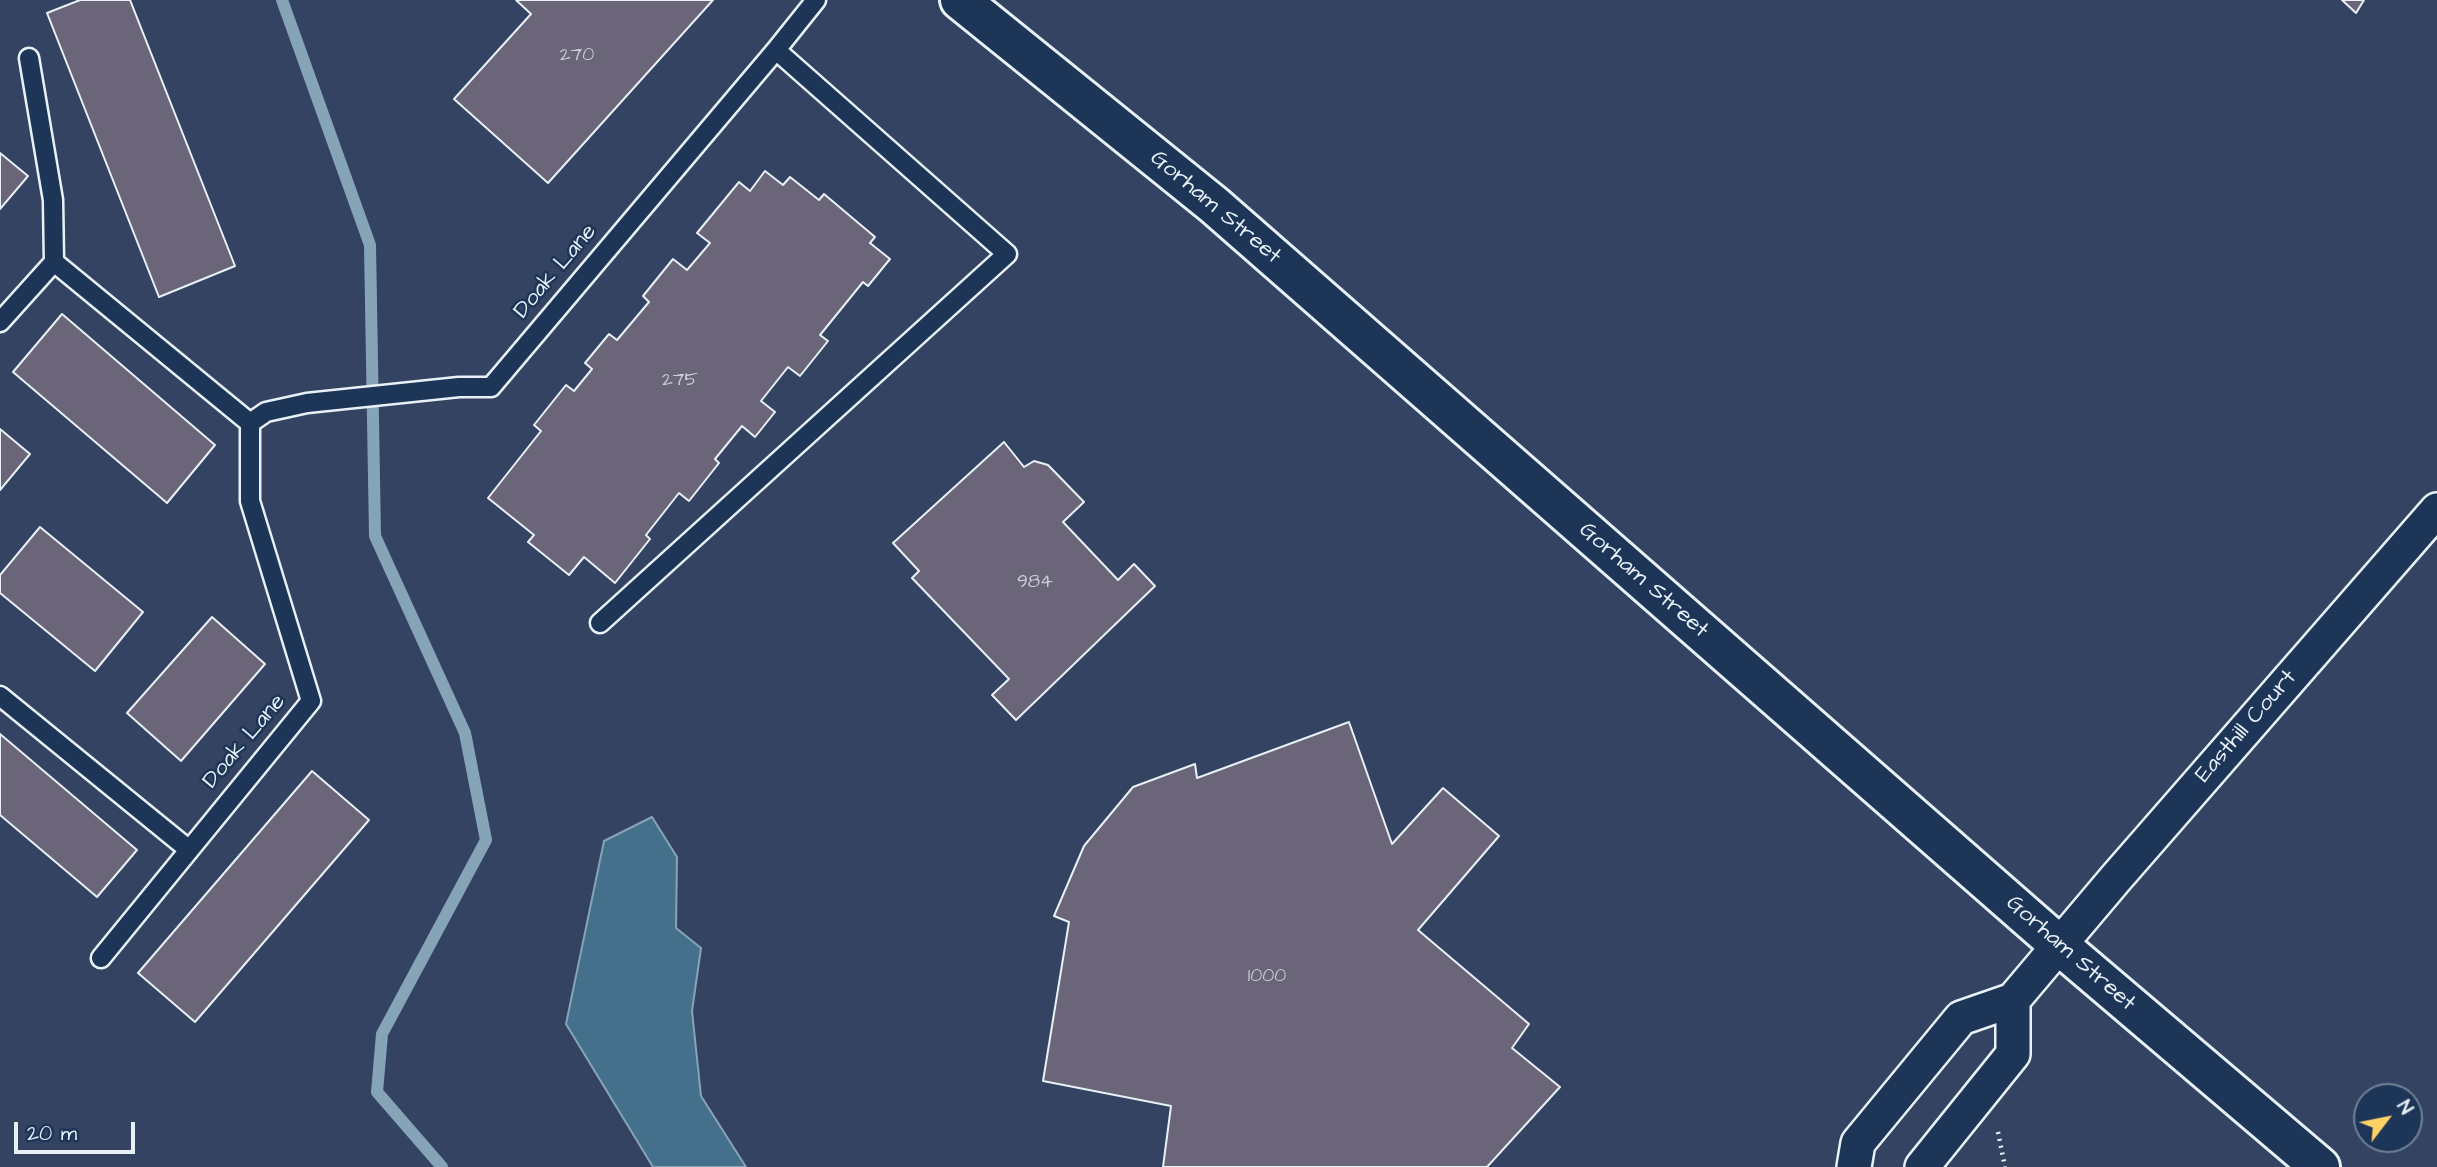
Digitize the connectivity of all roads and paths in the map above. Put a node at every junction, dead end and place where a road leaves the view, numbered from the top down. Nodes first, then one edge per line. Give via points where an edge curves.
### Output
1 (816, 0) edge
2 (960, 0) edge
3 (776, 50) junction
4 (29, 58) dead end
5 (54, 261) junction
6 (0, 322) edge
7 (250, 423) junction
8 (2437, 510) edge
9 (600, 623) dead end
10 (0, 696) edge
11 (188, 849) junction
12 (2059, 945) junction
13 (101, 958) dead end
14 (2013, 1000) junction
15 (1854, 1167) edge
16 (1922, 1167) edge
17 (2320, 1167) edge

1 - 3 lane, Doak Lane
2 - 12 main road, Gorham Street via 1214,205
3 - 7 lane, Doak Lane via 491,387 307,403 266,412
3 - 9 lane via 1007,254
4 - 5 lane via 53,200
5 - 6 lane
5 - 7 lane
7 - 11 lane, Doak Lane via 250,501 311,701
8 - 12 street, Easthill Court
10 - 11 lane
11 - 13 lane
12 - 14 street, Easthill Court
12 - 17 main road, Gorham Street
14 - 15 street via 1961,1018 1858,1143
14 - 16 street via 2013,1054

